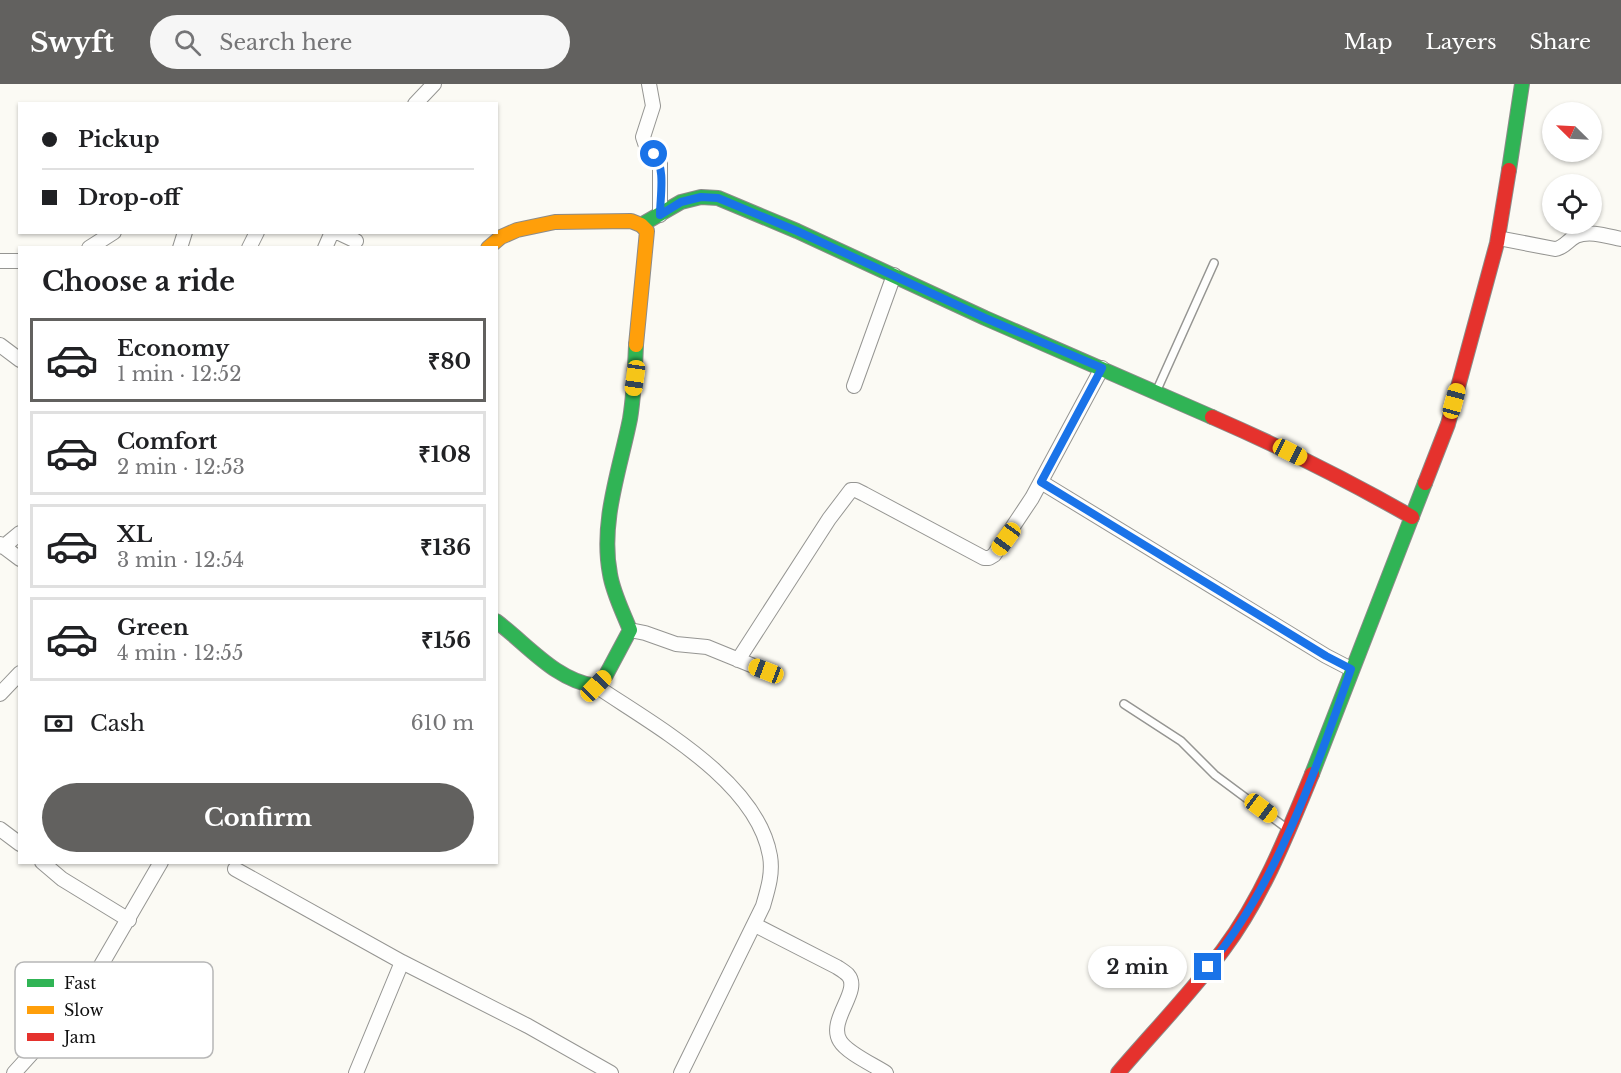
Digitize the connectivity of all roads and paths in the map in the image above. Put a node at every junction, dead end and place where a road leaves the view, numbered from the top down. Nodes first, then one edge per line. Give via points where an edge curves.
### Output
1 (435, 84) edge
2 (649, 84) edge
3 (1522, 84) edge
4 (417, 102) edge
5 (660, 215) junction
6 (641, 225) junction
7 (111, 234) edge
8 (342, 234) edge
9 (1498, 238) junction
10 (1621, 239) edge
11 (358, 240) edge
12 (92, 246) edge
13 (491, 246) edge
14 (0, 261) edge
15 (18, 261) edge
16 (1214, 263) dead end
17 (894, 275) junction
18 (0, 345) edge
19 (18, 358) edge
20 (1102, 368) junction
21 (854, 386) dead end
22 (1156, 392) junction
23 (1041, 482) junction
24 (1412, 517) junction
25 (18, 534) edge
26 (1, 545) edge
27 (18, 558) edge
28 (498, 623) edge
29 (630, 630) junction
30 (738, 660) junction
31 (1351, 669) junction
32 (766, 671) dead end
33 (18, 675) edge
34 (596, 686) junction
35 (0, 694) edge
36 (1124, 704) dead end
37 (0, 829) edge
38 (1289, 830) junction
39 (18, 842) edge
40 (44, 864) edge
41 (160, 864) edge
42 (236, 869) dead end
43 (129, 920) junction
44 (755, 926) junction
45 (102, 962) edge
46 (402, 962) junction
47 (27, 1058) edge
48 (14, 1073) edge
49 (356, 1073) edge
50 (611, 1073) edge
51 (681, 1073) edge
52 (886, 1073) edge
53 (1118, 1073) edge

1 - 4 street
2 - 5 street via 653,106 643,137 660,163
3 - 9 street
5 - 6 street
5 - 17 street via 681,202 718,198
6 - 13 street via 631,221 528,225 512,230
6 - 29 street via 647,231 635,378 607,537 612,584
7 - 12 street
8 - 11 street
9 - 10 street via 1555,249 1583,234
9 - 24 street via 1448,424
14 - 15 street
16 - 22 lane
17 - 20 street
17 - 21 street
18 - 19 street
20 - 22 street
20 - 23 street
22 - 24 street via 1269,442
23 - 30 street via 1006,539 989,558 851,490
23 - 31 street
24 - 31 street
25 - 26 street
26 - 27 street
28 - 34 street via 573,681 586,687
29 - 30 street via 676,644 707,647
29 - 34 street
30 - 32 street
31 - 38 street
33 - 35 street
34 - 44 street via 713,767 750,807 761,825 770,856 770,879
36 - 38 lane via 1180,741 1215,775
37 - 39 street
38 - 53 street via 1257,896 1223,950
40 - 43 street
41 - 43 street
42 - 46 street
43 - 45 street
44 - 51 street
44 - 52 street via 837,966 848,976 851,990 837,1026 840,1041
46 - 49 street
46 - 50 street
47 - 48 street

